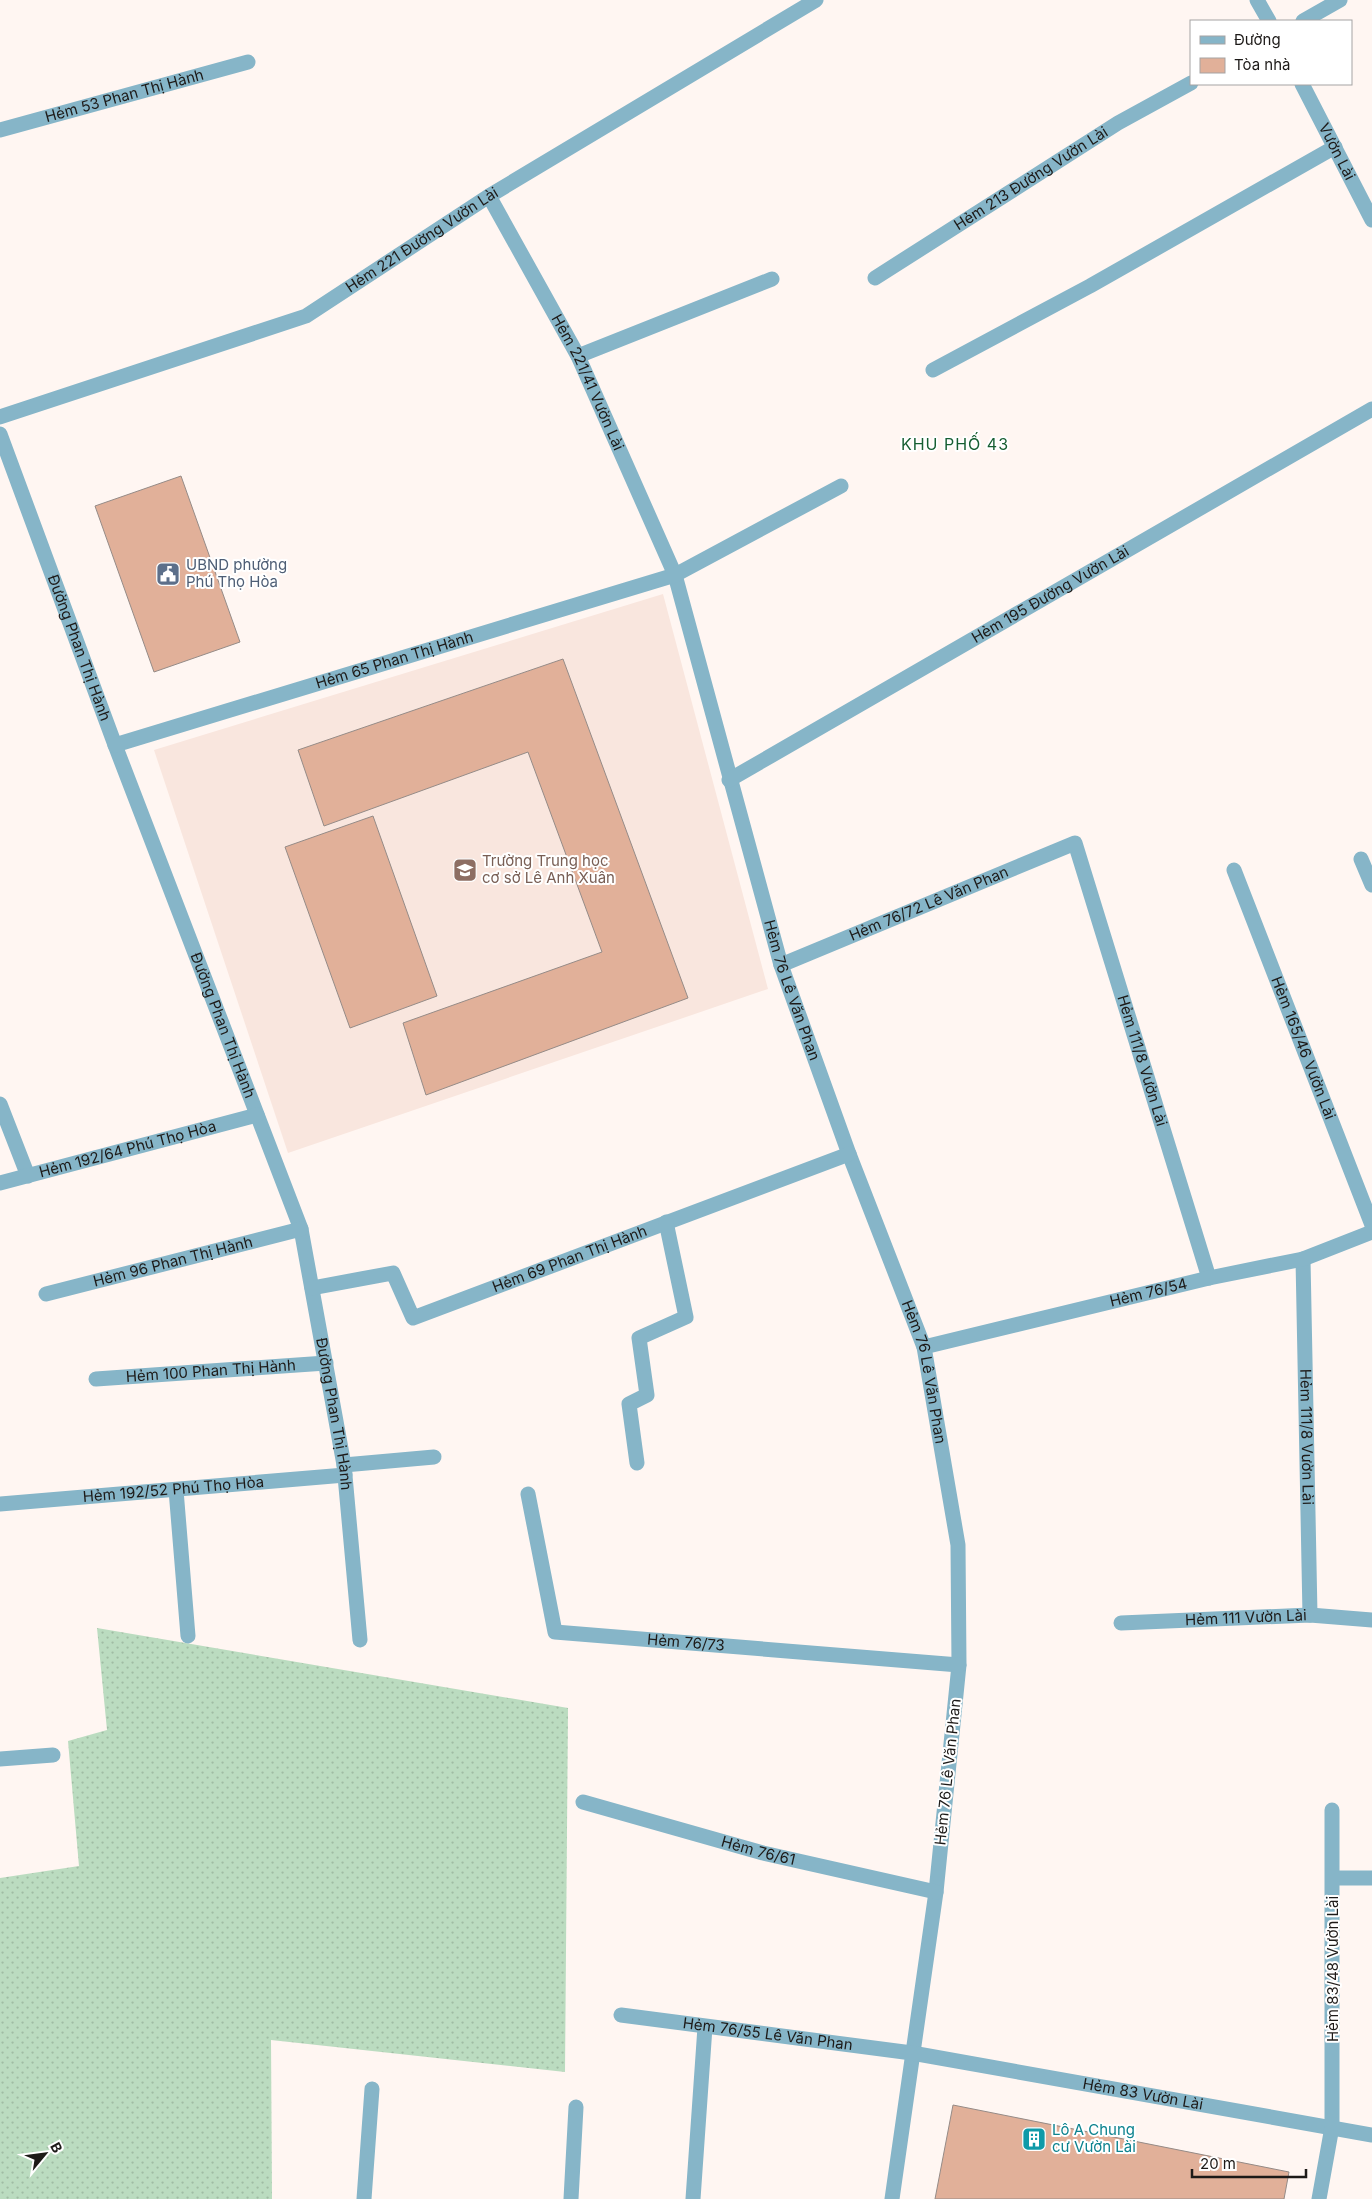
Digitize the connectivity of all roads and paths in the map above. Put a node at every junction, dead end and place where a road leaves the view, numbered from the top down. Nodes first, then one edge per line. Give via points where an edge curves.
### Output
1 (816, 0) edge
2 (1257, 0) edge
3 (1340, 0) edge
4 (1268, 20) edge
5 (1305, 20) edge
6 (248, 62) dead end
7 (1190, 84) edge
8 (1303, 85) edge
9 (0, 130) edge
10 (1335, 147) junction
11 (490, 196) junction
12 (1372, 220) edge
13 (875, 278) dead end
14 (772, 279) dead end
15 (578, 356) junction
16 (933, 370) dead end
17 (1372, 409) edge
18 (0, 417) edge
19 (0, 434) edge
20 (841, 486) dead end
21 (675, 575) junction
22 (115, 745) junction
23 (729, 780) junction
24 (1076, 843) joint
25 (1361, 859) dead end
26 (1234, 870) dead end
27 (1372, 885) edge
28 (781, 965) junction
29 (0, 1104) edge
30 (257, 1115) junction
31 (849, 1154) junction
32 (28, 1176) junction
33 (0, 1183) edge
34 (666, 1222) junction
35 (1372, 1225) edge
36 (300, 1229) junction
37 (1372, 1232) edge
38 (1303, 1259) junction
39 (1209, 1278) junction
40 (312, 1288) junction
41 (46, 1294) dead end
42 (924, 1347) junction
43 (326, 1363) junction
44 (96, 1379) dead end
45 (434, 1457) dead end
46 (637, 1462) dead end
47 (345, 1470) junction
48 (176, 1490) junction
49 (528, 1494) dead end
50 (0, 1504) edge
51 (1310, 1614) junction
52 (1372, 1620) edge
53 (1121, 1623) dead end
54 (188, 1636) dead end
55 (360, 1640) dead end
56 (958, 1665) junction
57 (53, 1755) dead end
58 (0, 1759) edge
59 (583, 1802) dead end
60 (1332, 1810) dead end
61 (1333, 1878) junction
62 (1372, 1878) edge
63 (936, 1892) junction
64 (621, 2015) dead end
65 (705, 2027) junction
66 (912, 2053) junction
67 (372, 2088) dead end
68 (576, 2108) dead end
69 (1332, 2127) junction
70 (1372, 2135) edge
71 (364, 2199) edge
72 (571, 2199) edge
73 (693, 2199) edge
74 (892, 2199) edge
75 (1319, 2199) edge

1 - 11 street, Hẻm 221 Đường Vườn Lài
2 - 4 street
3 - 5 street
6 - 9 street, Hẻm 53 Phan Thị Hành
7 - 13 street, Hẻm 213 Đường Vườn Lài via 1118,123
8 - 10 street, Vườn Lài
10 - 12 street, Vườn Lài
10 - 16 street via 1090,286
11 - 15 street, Hẻm 221/41 Vườn Lài
11 - 18 street, Hẻm 221 Đường Vườn Lài via 306,316
14 - 15 street
15 - 21 street, Hẻm 221/41 Vườn Lài
17 - 23 street, Hẻm 195 Đường Vườn Lài
19 - 22 street, Đường Phan Thị Hành
20 - 21 street, Hẻm 65 Phan Thị Hành
21 - 22 street, Hẻm 65 Phan Thị Hành
21 - 23 street, Hẻm 76 Lê Văn Phan
22 - 30 street, Đường Phan Thị Hành
23 - 28 street, Hẻm 76 Lê Văn Phan
24 - 28 street, Hẻm 76/72 Lê Văn Phan
24 - 39 street, Hẻm 111/8 Vườn Lài
25 - 27 street
26 - 35 street, Hẻm 165/46 Vườn Lài
28 - 31 street, Hẻm 76 Lê Văn Phan
29 - 32 street
30 - 32 street, Hẻm 192/64 Phú Thọ Hòa
30 - 36 street, Đường Phan Thị Hành
31 - 34 street, Hẻm 69 Phan Thị Hành
31 - 42 street, Hẻm 76 Lê Văn Phan
32 - 33 street, Hẻm 192/64 Phú Thọ Hòa
34 - 40 street, Hẻm 69 Phan Thị Hành via 413,1318 394,1273
34 - 46 street via 686,1318 639,1338 647,1396 629,1404
36 - 40 street, Đường Phan Thị Hành
36 - 41 street, Hẻm 96 Phan Thị Hành
37 - 38 street, Hẻm 76/54
38 - 39 street, Hẻm 76/54
38 - 51 street, Hẻm 111/8 Vườn Lài
39 - 42 street, Hẻm 76/54
40 - 43 street, Đường Phan Thị Hành
42 - 56 street, Hẻm 76 Lê Văn Phan via 958,1545
43 - 44 street, Hẻm 100 Phan Thị Hành
43 - 47 street, Đường Phan Thị Hành
45 - 47 street, Hẻm 192/52 Phú Thọ Hòa
47 - 48 street, Hẻm 192/52 Phú Thọ Hòa
47 - 55 street, Đường Phan Thị Hành
48 - 50 street, Hẻm 192/52 Phú Thọ Hòa
48 - 54 street
49 - 56 street, Hẻm 76/73 via 555,1632
51 - 52 street, Hẻm 111 Vườn Lài
51 - 53 street, Hẻm 111 Vườn Lài
56 - 63 street, Hẻm 76 Lê Văn Phan
57 - 58 street
59 - 63 street, Hẻm 76/61 via 762,1853
60 - 61 street, Hẻm 83/48 Vườn Lài
61 - 62 street
61 - 69 street, Hẻm 83/48 Vườn Lài
63 - 66 street, Hẻm 76 Lê Văn Phan
64 - 65 street, Hẻm 76/55 Lê Văn Phan
65 - 66 street, Hẻm 76/55 Lê Văn Phan
65 - 73 street
66 - 69 street, Hẻm 83 Vườn Lài
66 - 74 street, Hẻm 76 Lê Văn Phan
67 - 71 street
68 - 72 street
69 - 70 street, Hẻm 83 Vườn Lài
69 - 75 street, Hẻm 83/48 Vườn Lài

